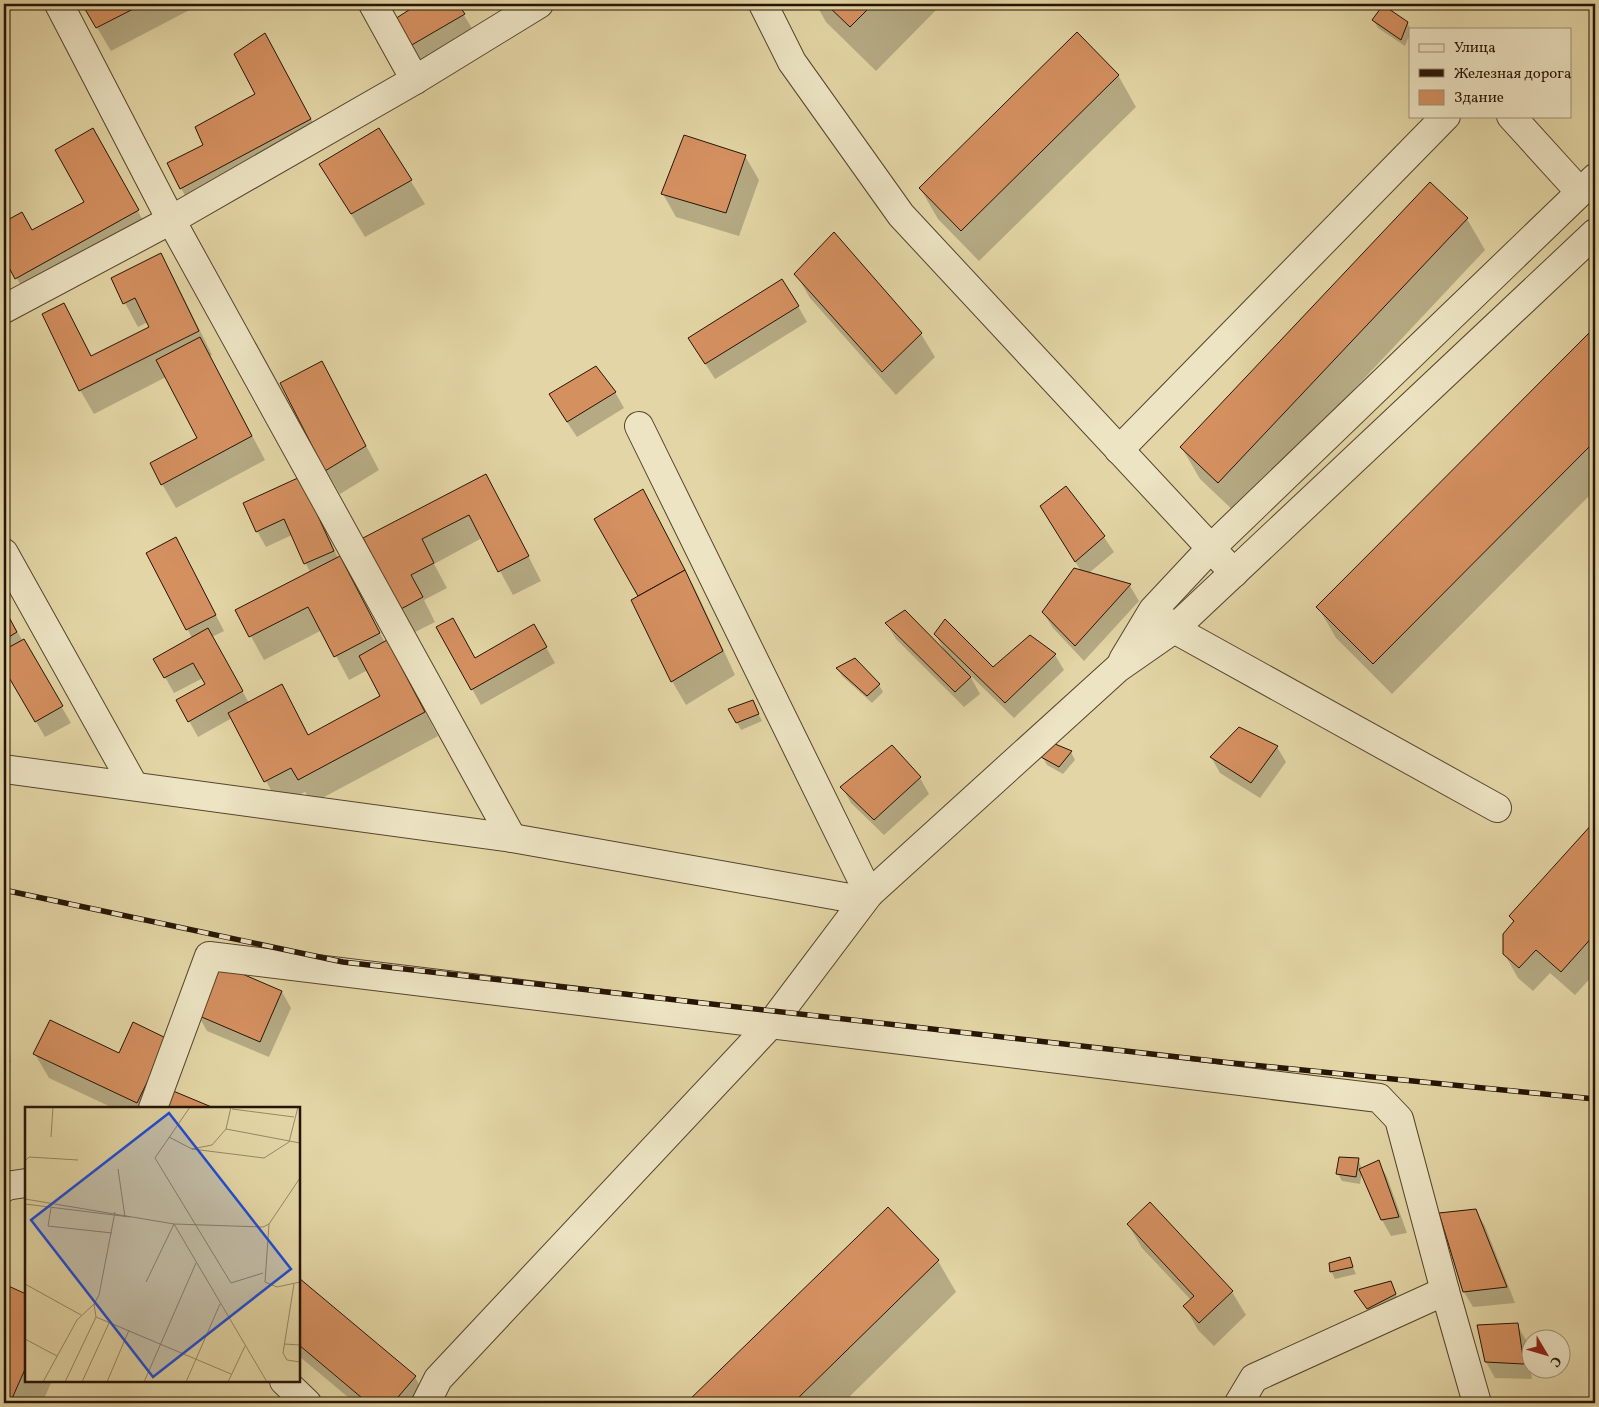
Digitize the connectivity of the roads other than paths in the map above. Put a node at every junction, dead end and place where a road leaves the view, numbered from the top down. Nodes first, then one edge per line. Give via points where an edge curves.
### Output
1 (59, 4) edge
2 (374, 4) edge
3 (539, 4) edge
4 (763, 4) edge
5 (415, 80) junction
6 (1444, 118) edge
7 (1513, 118) edge
8 (1588, 185) edge
9 (171, 220) junction
10 (1595, 233) edge
11 (4, 309) edge
12 (639, 426) dead end
13 (1119, 450) junction
14 (1210, 548) junction
15 (4, 553) edge
16 (1234, 573) junction
17 (1153, 610) junction
18 (1174, 629) junction
19 (1118, 668) junction
20 (4, 769) edge
21 (134, 786) junction
22 (1497, 808) dead end
23 (512, 838) junction
24 (869, 894) junction
25 (771, 1024) junction
26 (152, 1107) edge
27 (25, 1183) edge
28 (4, 1188) edge
29 (1445, 1291) junction
30 (1254, 1378) junction
31 (285, 1382) edge
32 (307, 1403) edge
33 (426, 1403) edge
34 (1228, 1403) edge
35 (1240, 1403) edge
36 (1477, 1403) edge

1 - 9 street
2 - 5 street
3 - 5 street
4 - 13 street via 792,62 901,215
5 - 9 street
6 - 13 street
7 - 8 street
8 - 14 street
9 - 11 street
9 - 23 street
10 - 16 street
12 - 24 street
13 - 14 street
14 - 16 street
14 - 17 street
15 - 21 street
16 - 18 street
17 - 18 street
17 - 19 street
18 - 19 street
18 - 22 street
19 - 24 street
20 - 21 street
21 - 23 street
23 - 24 street via 850,898
24 - 25 street
25 - 26 street via 209,956
25 - 29 street via 1379,1098 1399,1119
25 - 33 street via 438,1379
27 - 28 street
29 - 30 street
29 - 36 street
30 - 34 street
30 - 35 street
31 - 32 street

